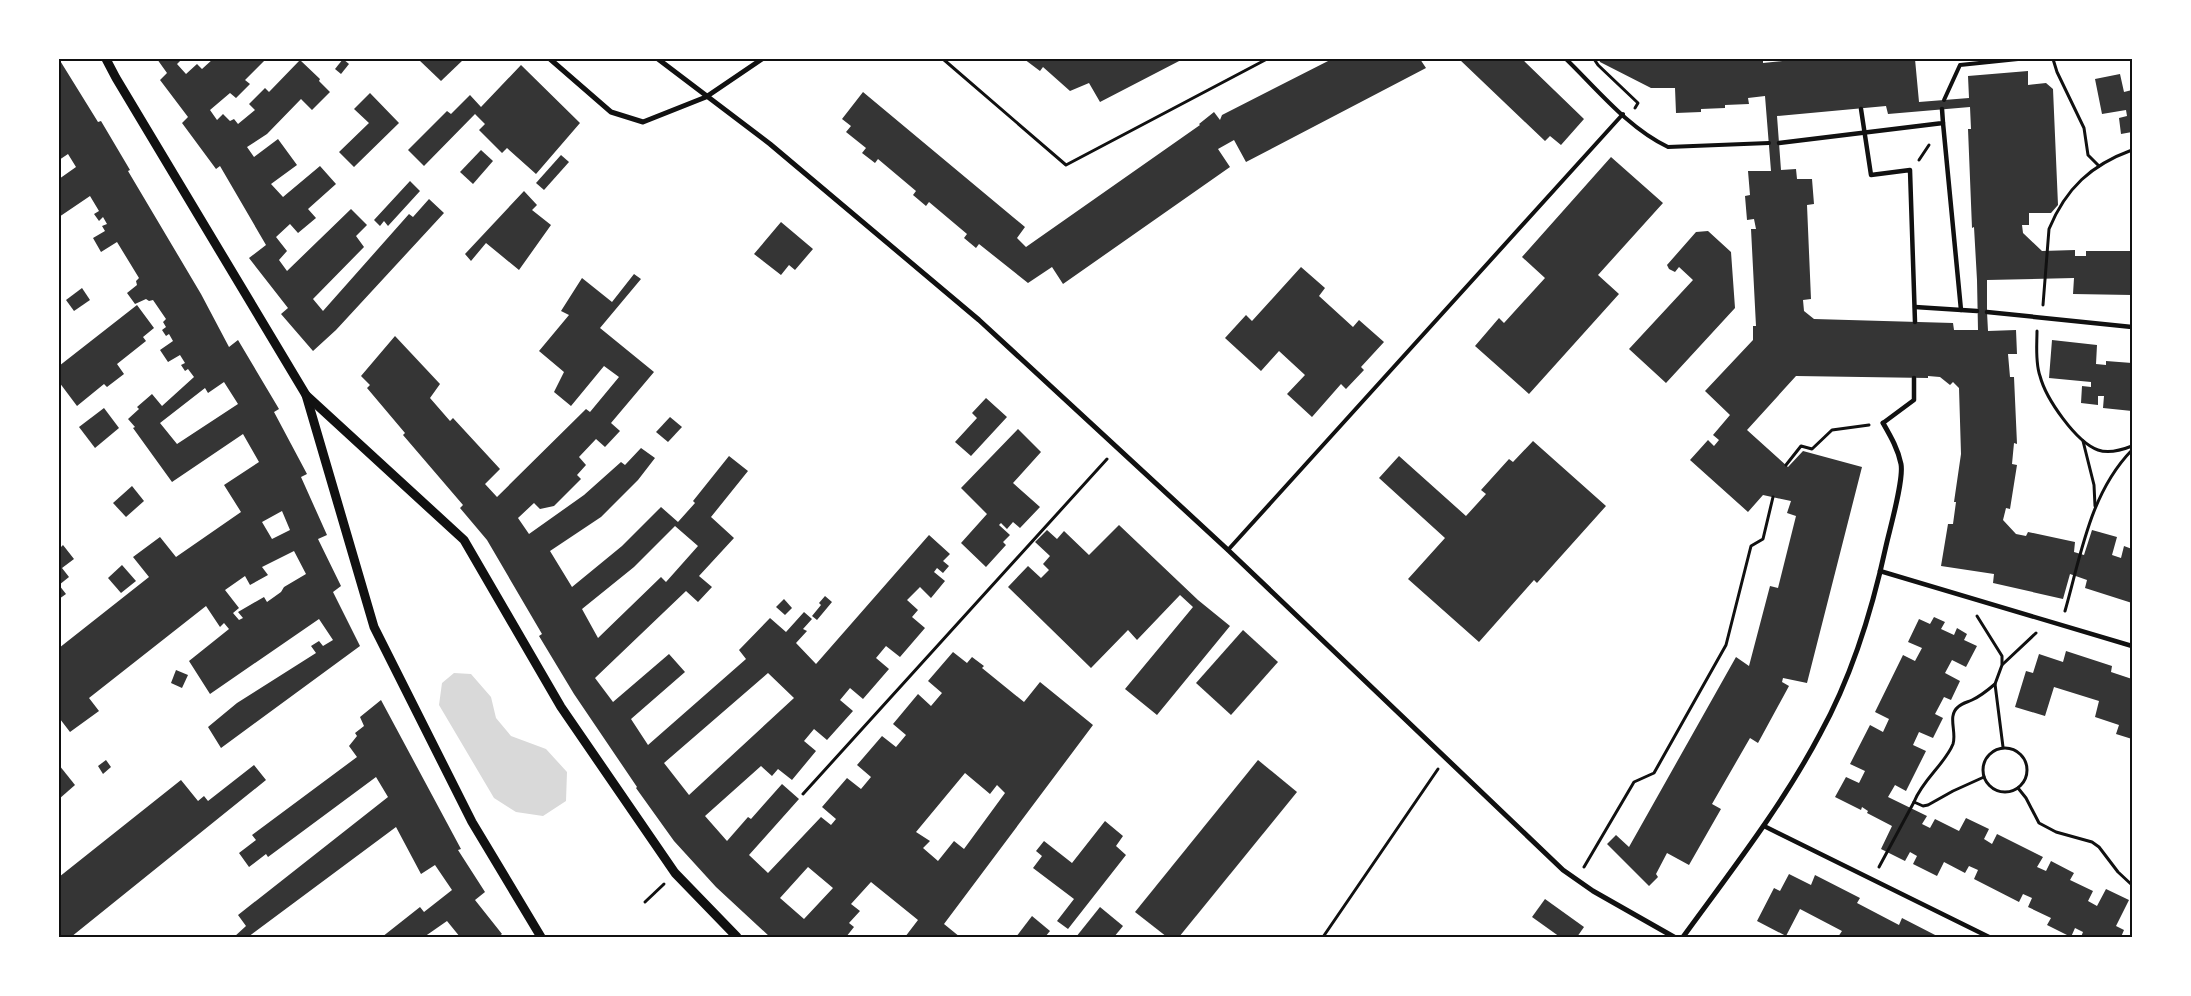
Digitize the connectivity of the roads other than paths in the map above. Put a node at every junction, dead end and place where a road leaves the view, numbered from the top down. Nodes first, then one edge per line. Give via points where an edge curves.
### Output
1 (106, 59) edge
2 (550, 59) edge
3 (658, 59) edge
4 (762, 59) edge
5 (1566, 59) edge
6 (2018, 59) edge
7 (706, 97) junction
8 (1944, 100) dead end
9 (1942, 108) dead end
10 (1861, 109) dead end
11 (1623, 114) junction
12 (1943, 123) junction
13 (1865, 133) junction
14 (1769, 143) dead end
15 (1779, 143) dead end
16 (1915, 307) junction
17 (1961, 310) junction
18 (1977, 311) dead end
19 (1987, 312) dead end
20 (1915, 322) dead end
21 (2132, 326) edge
22 (1914, 378) dead end
23 (306, 395) junction
24 (1883, 423) joint
25 (1228, 550) junction
26 (1880, 571) junction
27 (2132, 646) edge
28 (1764, 826) junction
29 (541, 937) edge
30 (737, 937) edge
31 (1674, 937) edge
32 (1683, 937) edge
33 (1989, 937) edge

1 - 23 street
2 - 7 street via 611,112 642,122
3 - 7 street
4 - 7 street
5 - 11 lane
6 - 8 lane via 1960,65
7 - 25 street via 770,144 979,320
9 - 12 street
10 - 13 street
11 - 14 lane via 1668,147
11 - 25 lane
12 - 13 street
12 - 17 street
13 - 15 street
13 - 16 street via 1871,174 1910,170
16 - 17 street
16 - 20 street
17 - 18 street
19 - 21 street
22 - 24 street via 1914,400
23 - 29 street via 374,627 472,822
23 - 30 street via 464,540 561,707 675,873
24 - 26 street via 1897,447 1902,467
25 - 31 street via 1562,870
26 - 27 street
26 - 28 street via 1868,616 1832,710
28 - 32 street
28 - 33 street

